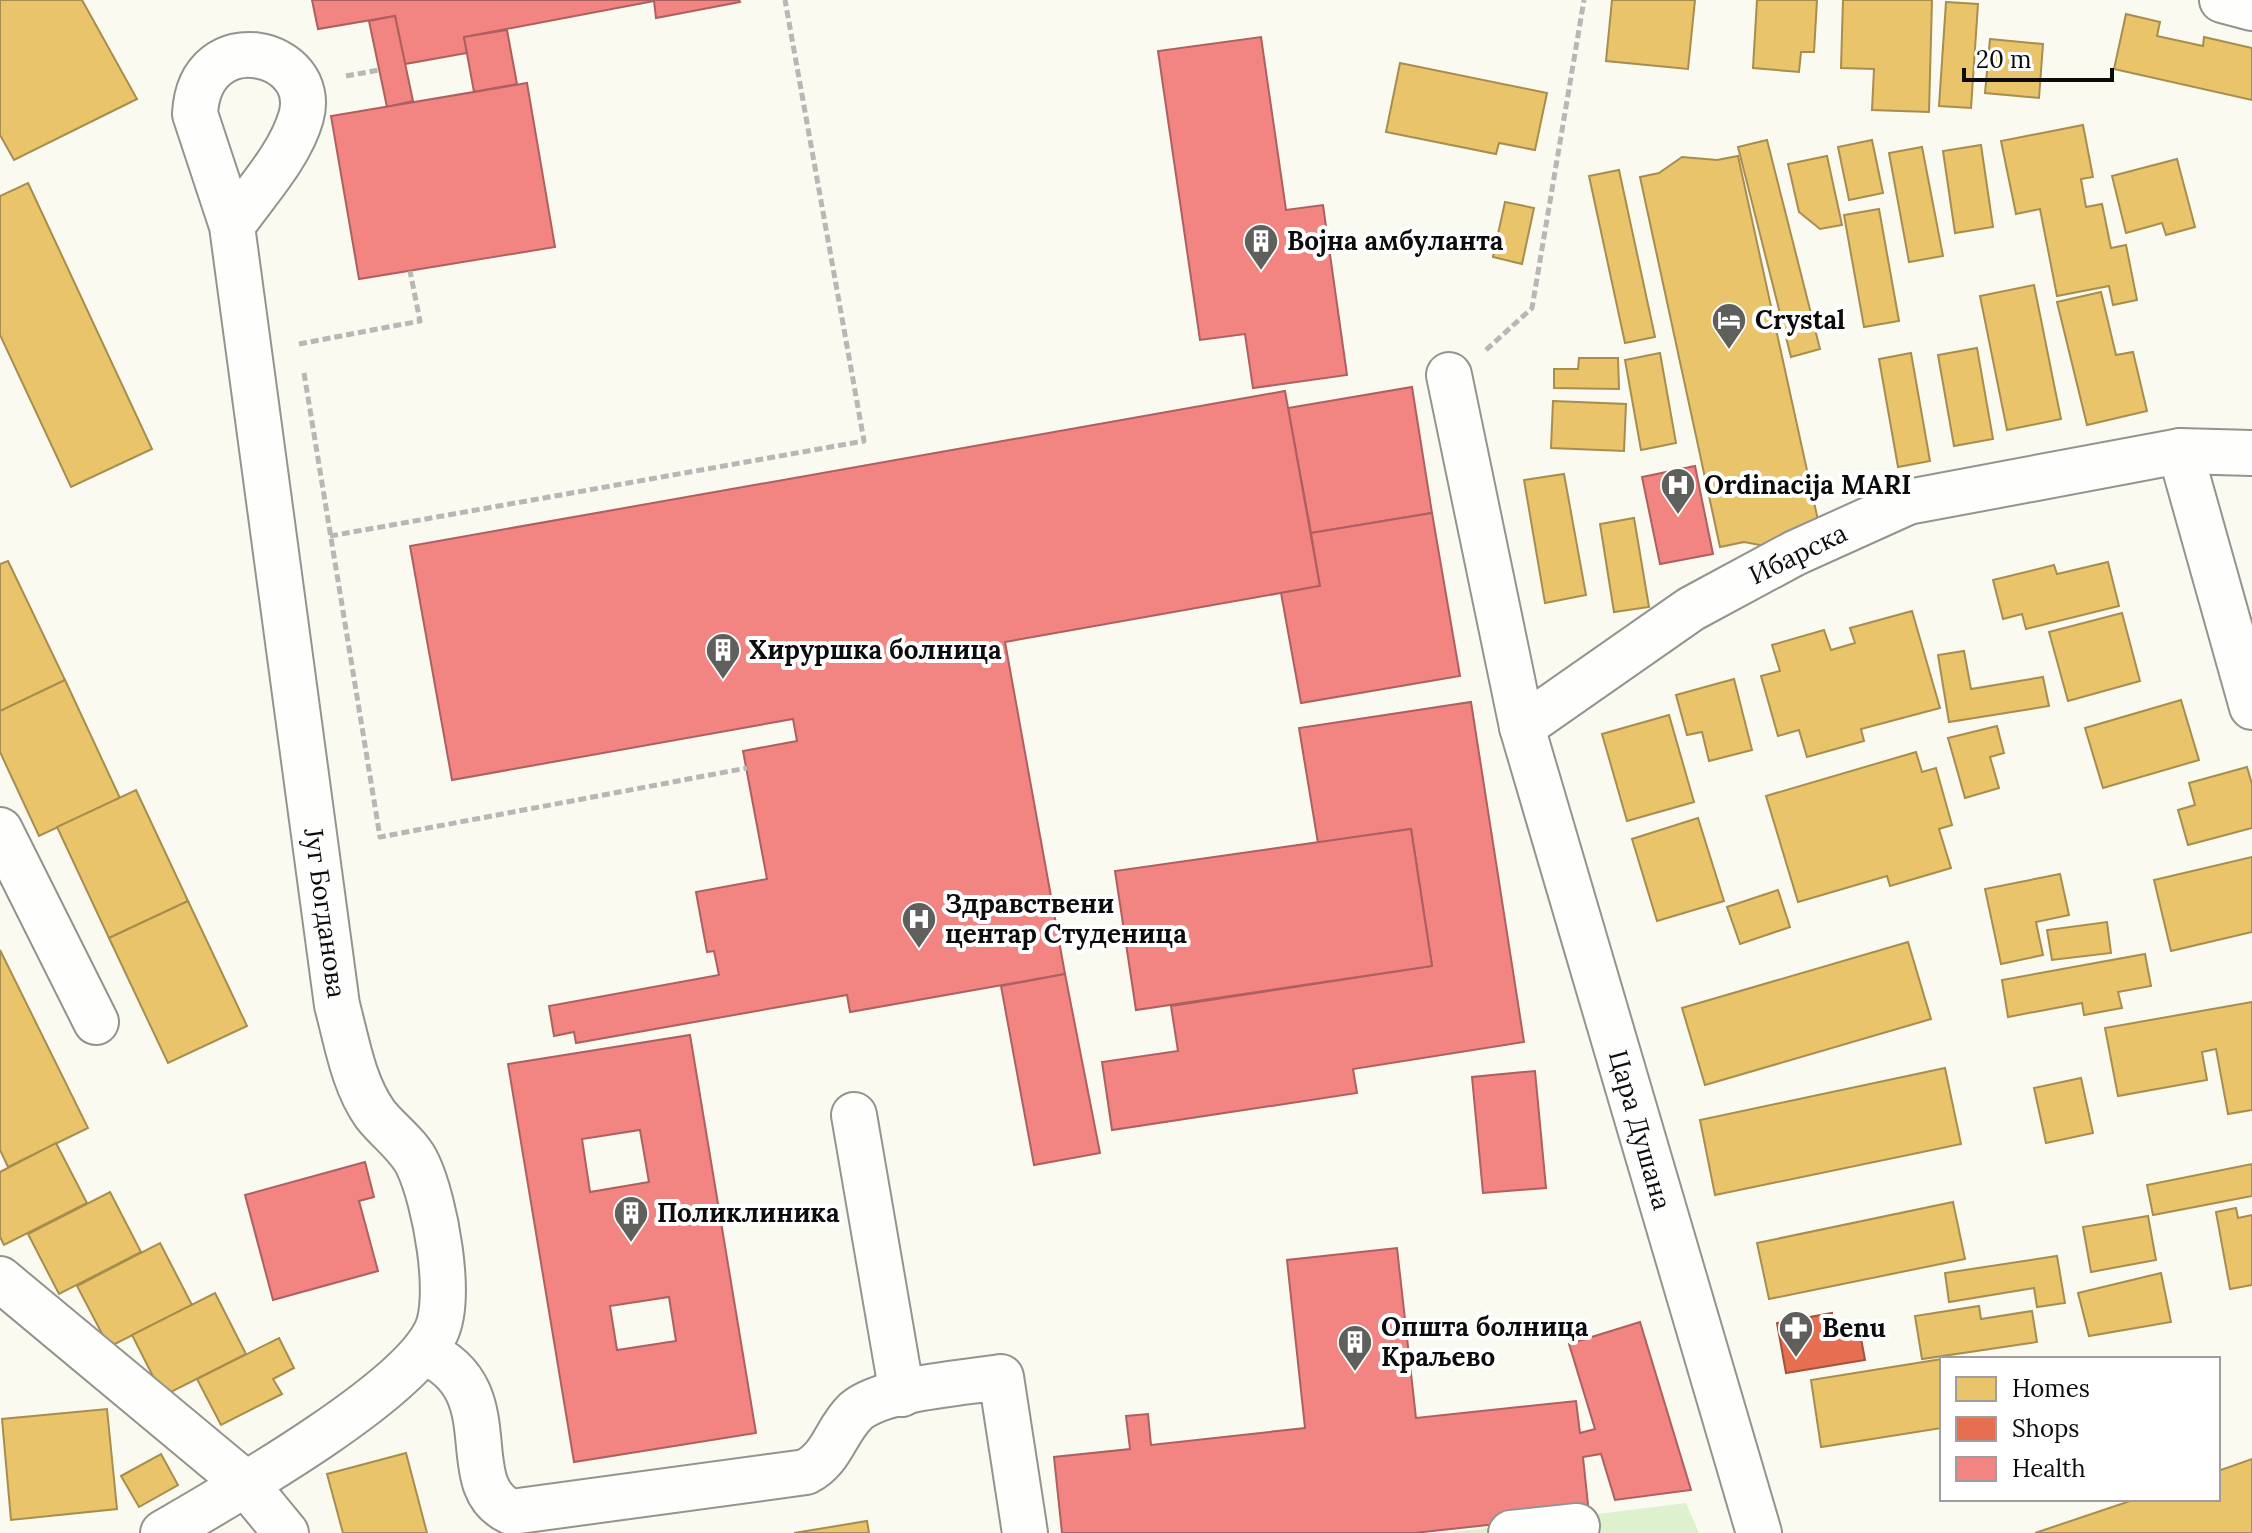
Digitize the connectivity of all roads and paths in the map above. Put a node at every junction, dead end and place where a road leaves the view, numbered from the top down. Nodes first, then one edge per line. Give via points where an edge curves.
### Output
1 (785, 0) edge
2 (1584, 0) edge
3 (2222, 0) edge
4 (2252, 8) edge
5 (232, 226) dead end
6 (410, 271) dead end
7 (297, 330) dead end
8 (299, 344) junction
9 (1449, 375) joint
10 (2180, 451) junction
11 (2252, 453) edge
12 (330, 536) junction
13 (2252, 707) edge
14 (1522, 727) junction
15 (747, 768) dead end
16 (0, 830) edge
17 (96, 1022) dead end
18 (854, 1115) dead end
19 (0, 1279) edge
20 (424, 1352) junction
21 (902, 1394) junction
22 (244, 1482) junction
23 (1577, 1526) dead end
24 (163, 1533) edge
25 (286, 1533) edge
26 (1025, 1533) edge
27 (1511, 1533) edge
28 (1759, 1533) edge

1 - 12 path via 864,441
2 - 9 path via 1532,308 1482,354
3 - 4 street
5 - 20 street, Југ Богданова via 337,1005 363,1096 418,1164 433,1217 442,1313
6 - 8 path via 420,321
7 - 8 path
8 - 12 path
9 - 14 street, Цара Душана
10 - 11 street, Ибарска
10 - 13 street
10 - 14 street, Ибарска via 1908,502 1795,553 1691,609
12 - 15 path via 380,837
14 - 28 street, Цара Душана
16 - 17 street
18 - 21 street
19 - 22 street
20 - 21 street via 455,1369 470,1390 486,1484 499,1506 511,1512 806,1472 828,1457 841,1428 859,1408
20 - 22 street, Југ Богданова via 399,1378 325,1432
21 - 26 street via 1001,1377
22 - 24 street, Југ Богданова
22 - 25 street
23 - 27 street

